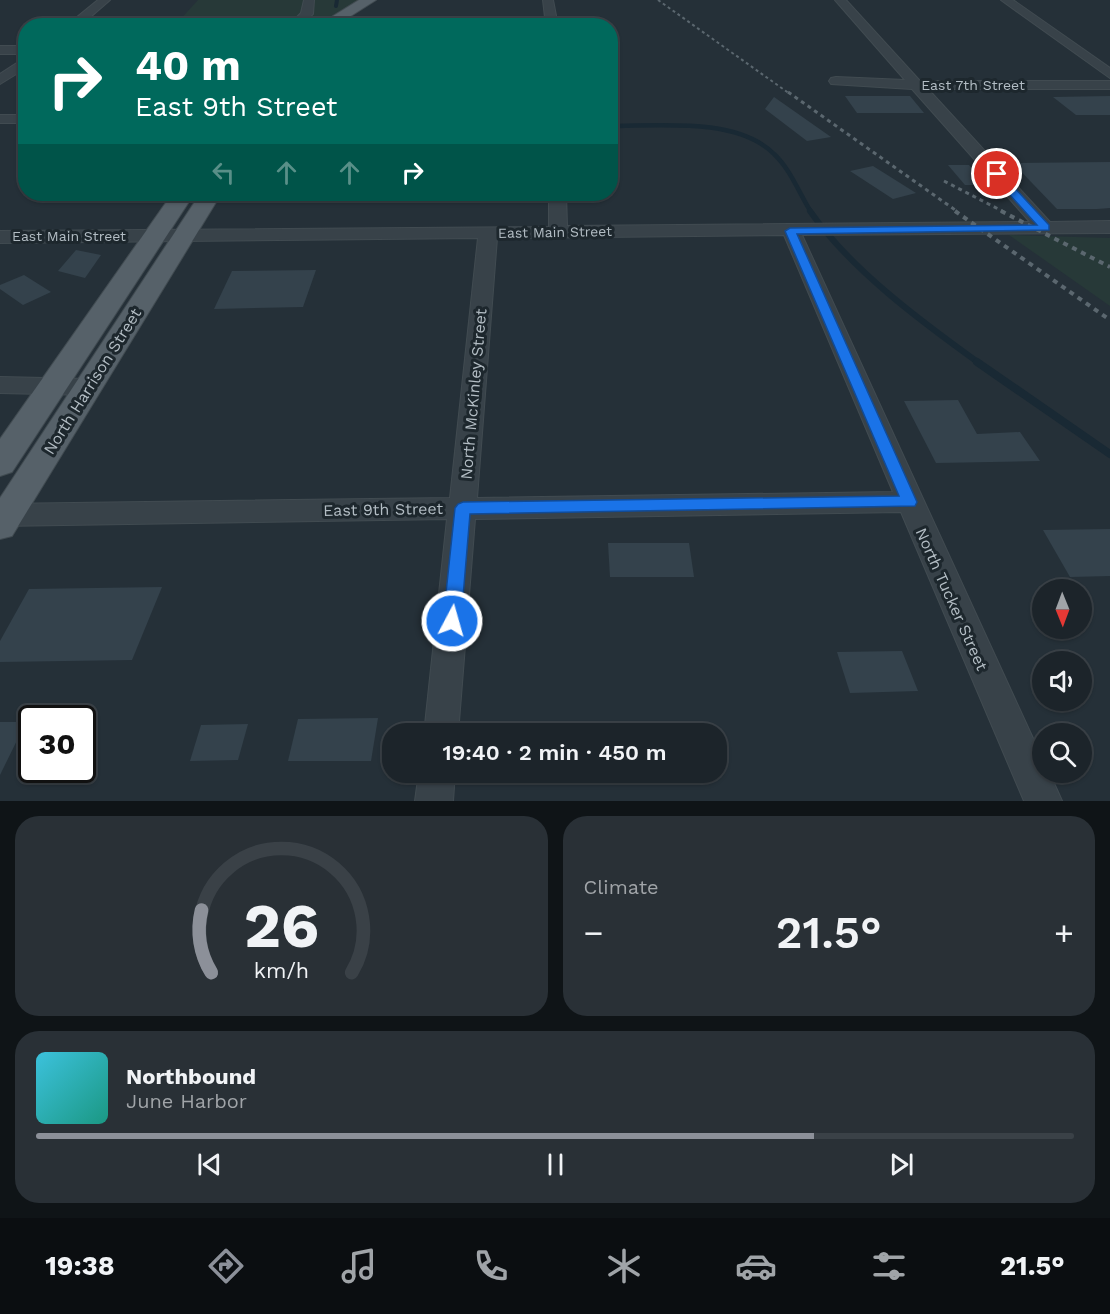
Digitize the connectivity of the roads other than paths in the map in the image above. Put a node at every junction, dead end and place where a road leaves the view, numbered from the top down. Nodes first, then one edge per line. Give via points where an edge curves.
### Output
1 (105, 0) edge
2 (309, 0) edge
3 (369, 0) edge
4 (381, 0) edge
5 (548, 0) edge
6 (840, 0) edge
7 (1006, 0) edge
8 (82, 18) edge
9 (302, 18) edge
10 (338, 18) edge
11 (351, 18) edge
12 (551, 18) edge
13 (0, 50) edge
14 (18, 50) edge
15 (18, 67) edge
16 (1110, 74) edge
17 (0, 80) edge
18 (836, 81) dead end
19 (1110, 85) edge
20 (917, 86) junction
21 (0, 119) edge
22 (18, 119) edge
23 (178, 201) edge
24 (206, 201) edge
25 (557, 201) edge
26 (1110, 227) edge
27 (1045, 228) junction
28 (794, 231) junction
29 (558, 232) junction
30 (488, 233) junction
31 (184, 235) junction
32 (155, 236) junction
33 (0, 237) edge
34 (54, 385) junction
35 (0, 386) edge
36 (89, 387) junction
37 (0, 464) edge
38 (909, 502) junction
39 (463, 508) junction
40 (2, 519) edge
41 (442, 723) edge
42 (436, 783) edge
43 (434, 801) edge
44 (1042, 801) edge

1 - 8 street
2 - 9 street
3 - 10 main road
4 - 11 main road
5 - 12 street
6 - 20 street
7 - 16 street
13 - 14 street
15 - 17 street
18 - 20 street, East 7th Street
19 - 20 street, East 7th Street
20 - 27 street
21 - 22 street
23 - 32 main road, North Harrison Street
24 - 31 main road, North Harrison Street
25 - 29 street
26 - 27 street, East Main Street
27 - 28 street, East Main Street
28 - 29 street, East Main Street
28 - 38 street, North Tucker Street
29 - 30 street, East Main Street
30 - 31 street, East Main Street
30 - 39 street, North McKinley Street
31 - 32 street, East Main Street
31 - 36 main road, North Harrison Street
32 - 33 street, East Main Street
32 - 34 main road, North Harrison Street
34 - 35 street
34 - 36 street
34 - 37 main road, North Harrison Street
36 - 40 main road, North Harrison Street
38 - 39 street, East 9th Street
38 - 44 street, North Tucker Street
39 - 40 street, East 9th Street
39 - 41 street, North McKinley Street
42 - 43 street

